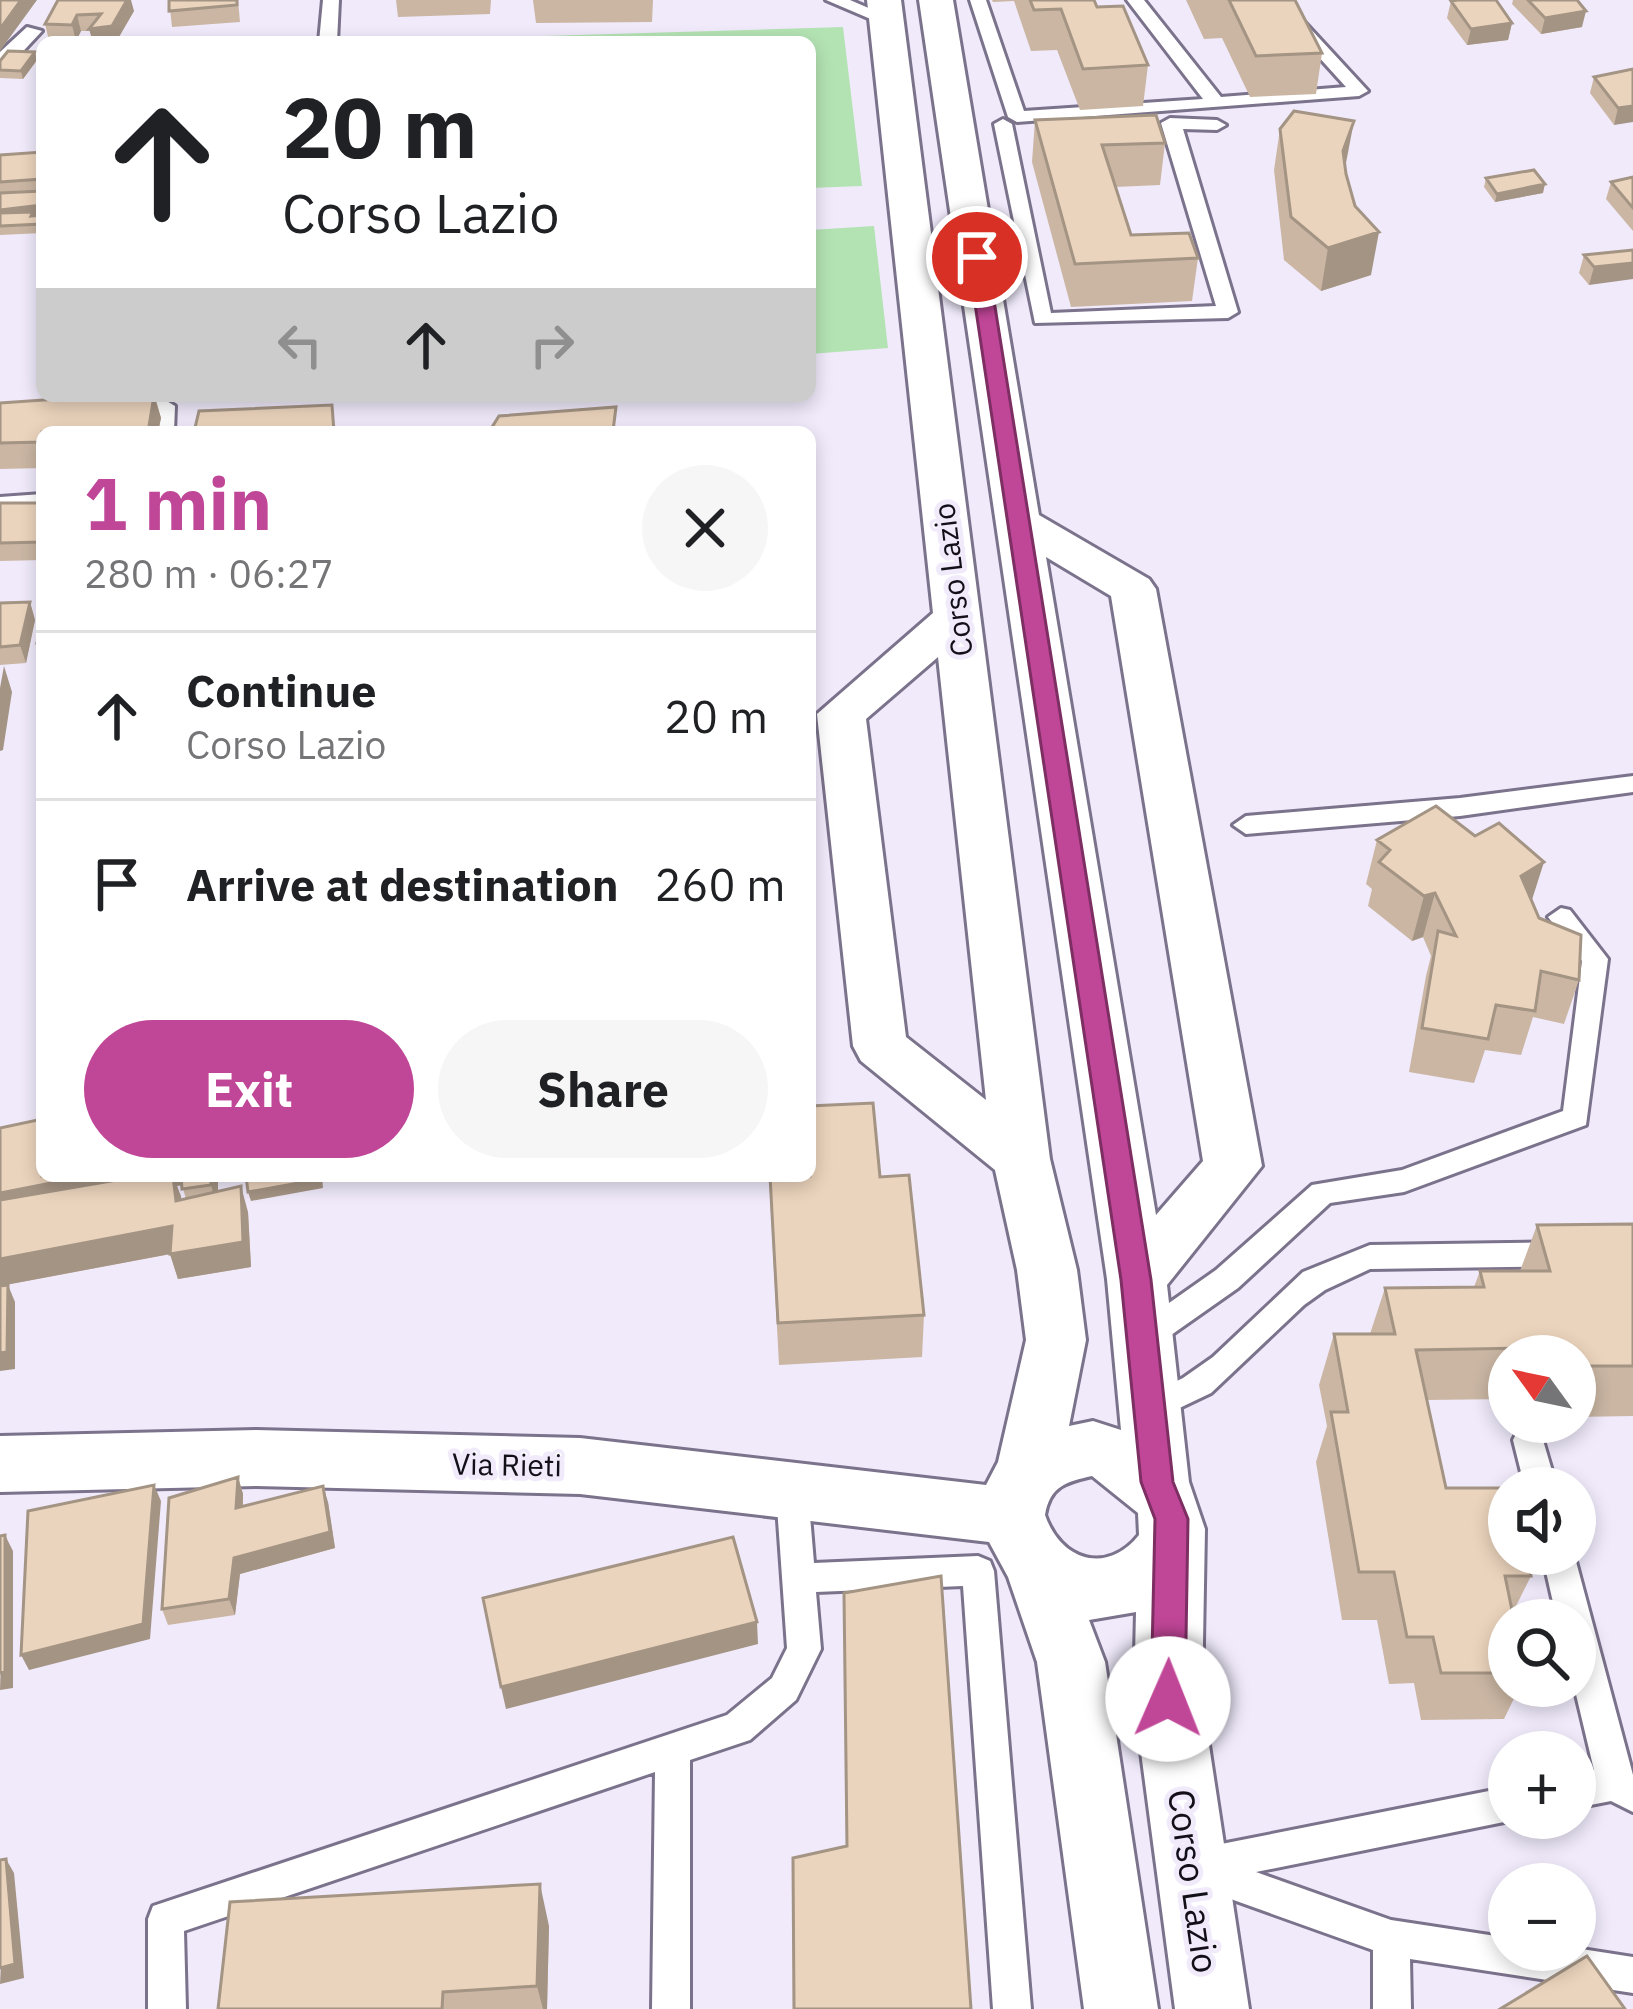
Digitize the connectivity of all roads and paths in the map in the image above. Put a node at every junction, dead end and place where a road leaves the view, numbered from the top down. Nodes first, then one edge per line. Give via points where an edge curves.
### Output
1 (331, 0) edge
2 (834, 0) edge
3 (936, 0) edge
4 (978, 0) edge
5 (1135, 0) edge
6 (1274, 0) edge
7 (885, 9) edge
8 (33, 31) dead end
9 (328, 36) edge
10 (0, 56) edge
11 (1216, 104) junction
12 (1172, 123) junction
13 (980, 124) junction
14 (1216, 125) dead end
15 (94, 410) edge
16 (163, 426) edge
17 (36, 501) edge
18 (0, 504) edge
19 (1021, 523) junction
20 (957, 617) junction
21 (1633, 784) edge
22 (1246, 825) dead end
23 (1561, 917) dead end
24 (1021, 1159) junction
25 (1633, 1253) edge
26 (1136, 1280) junction
27 (1143, 1338) junction
28 (1150, 1409) junction
29 (0, 1464) edge
30 (792, 1492) junction
31 (1164, 1510) junction
32 (1025, 1519) junction
33 (800, 1578) junction
34 (1596, 1693) edge
35 (673, 1750) junction
36 (1624, 1789) edge
37 (1488, 1808) edge
38 (1192, 1868) junction
39 (1391, 1938) junction
40 (1633, 1975) edge
41 (167, 2009) edge
42 (671, 2009) edge
43 (1012, 2009) edge
44 (1121, 2009) edge
45 (1212, 2009) edge
46 (1392, 2009) edge

1 - 9 lane
2 - 7 lane
3 - 13 street, Corso Lazio
4 - 11 lane via 1017,117
5 - 11 lane
6 - 11 lane via 1359,91
7 - 20 street, Corso Lazio
8 - 10 lane
12 - 13 lane
12 - 13 lane via 1228,312 1042,319
12 - 14 lane
13 - 19 street, Corso Lazio
15 - 16 lane via 165,406
17 - 18 lane
19 - 26 street, Corso Lazio
19 - 26 street via 1133,589 1233,1166
20 - 24 street, Corso Lazio
20 - 24 street via 841,713 880,1046
21 - 22 lane
23 - 27 lane via 1595,959 1576,1117 1404,1181 1322,1193 1227,1280
24 - 32 street, Corso Lazio via 1056,1340
25 - 28 lane via 1370,1257 1328,1268 1298,1287 1202,1383
26 - 27 street, Corso Lazio
27 - 28 street, Corso Lazio
28 - 31 street, Corso Lazio
29 - 30 street, Via Rieti via 256,1458 580,1466
30 - 32 street, Via Rieti
30 - 33 lane
31 - 32 street via 1118,1454 1068,1449
31 - 32 street via 1160,1561 1118,1589 1062,1584
31 - 38 street, Corso Lazio via 1168,1699
32 - 44 street via 1071,1662
33 - 35 lane via 804,1649 784,1689 738,1728
33 - 43 lane via 978,1571
34 - 36 lane
35 - 41 lane via 166,1919
35 - 42 lane
37 - 38 lane
38 - 39 lane
38 - 45 street, Corso Lazio
39 - 40 lane
39 - 46 lane

